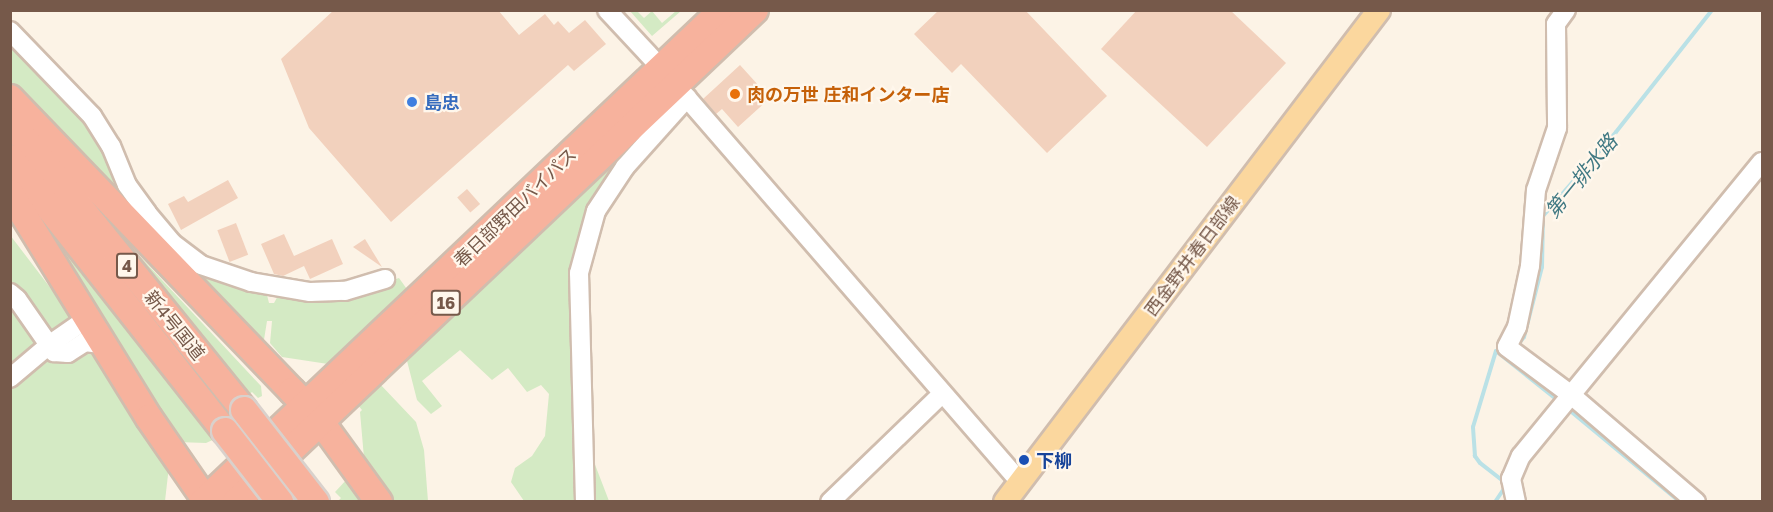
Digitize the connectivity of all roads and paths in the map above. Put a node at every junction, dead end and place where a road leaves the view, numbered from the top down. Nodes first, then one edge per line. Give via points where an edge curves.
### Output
1 (607, 10) edge
2 (722, 10) edge
3 (755, 10) edge
4 (1379, 10) edge
5 (1566, 10) edge
6 (10, 31) edge
7 (675, 84) junction
8 (10, 98) edge
9 (10, 121) edge
10 (10, 158) edge
11 (1762, 162) edge
12 (10, 193) edge
13 (385, 279) dead end
14 (10, 293) edge
15 (88, 318) junction
16 (49, 345) junction
17 (108, 353) junction
18 (10, 378) edge
19 (942, 394) junction
20 (1570, 394) junction
21 (313, 413) junction
22 (1020, 482) junction
23 (205, 501) edge
24 (236, 501) edge
25 (280, 501) edge
26 (316, 501) edge
27 (379, 501) edge
28 (585, 501) edge
29 (830, 501) edge
30 (1005, 501) edge
31 (1516, 501) edge
32 (1696, 501) edge

1 - 7 street
2 - 7 highway, 春日部野田バイパス / 16
3 - 7 highway, 春日部野田バイパス / 16
4 - 22 main road, 西金野井春日部線
5 - 20 street via 1556,24 1557,128 1536,190 1530,266 1517,327 1507,347
6 - 13 street via 92,116 147,213 172,243 201,265 251,282 310,292 345,291
7 - 19 street
7 - 21 highway, 春日部野田バイパス / 16
7 - 28 street via 596,211 579,273
8 - 21 highway
9 - 26 highway, 新4号国道 / 4, bridge
10 - 25 highway, 新4号国道 / 4, bridge
11 - 20 street
12 - 15 highway
14 - 16 street
15 - 16 street
15 - 17 highway
16 - 17 street via 61,354 92,342
16 - 18 street
17 - 23 highway
19 - 22 street
19 - 29 street
20 - 31 street via 1514,468 1511,479
20 - 32 street
21 - 23 highway, 春日部野田バイパス / 16
21 - 24 highway, 春日部野田バイパス / 16
21 - 27 highway
22 - 30 main road, 西金野井春日部線

